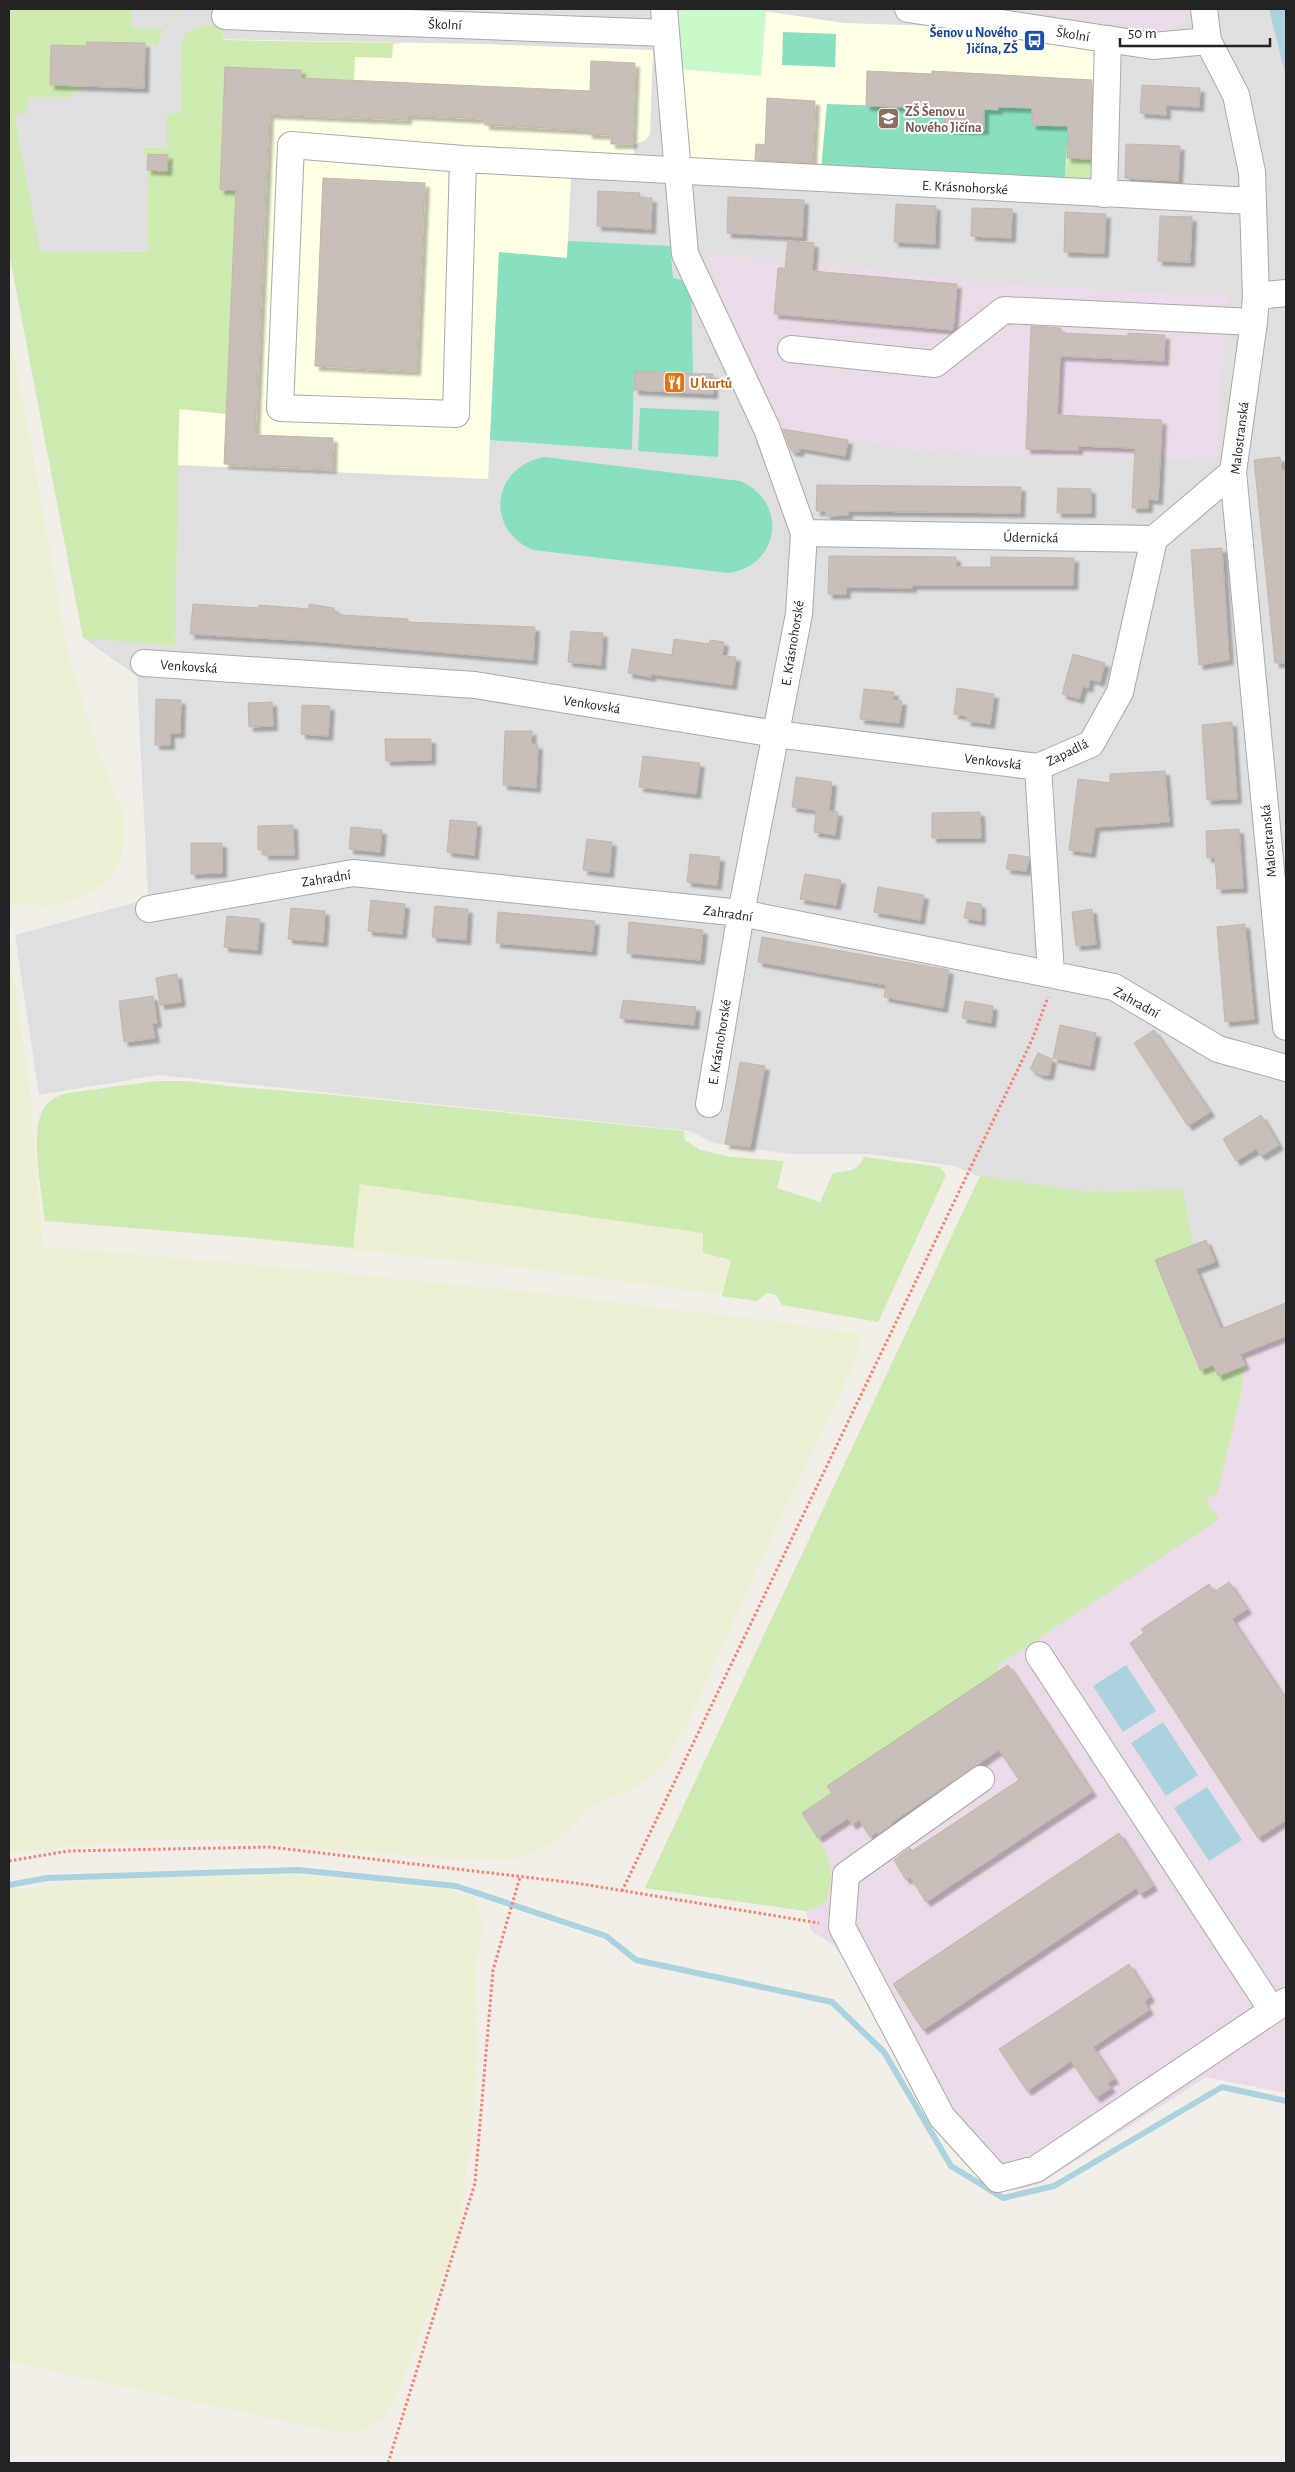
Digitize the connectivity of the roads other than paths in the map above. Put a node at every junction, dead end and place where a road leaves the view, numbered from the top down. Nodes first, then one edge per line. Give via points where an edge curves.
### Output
1 (908, 9) edge
2 (1204, 9) edge
3 (225, 16) dead end
4 (665, 21) edge
5 (1108, 39) junction
6 (1208, 41) junction
7 (463, 160) junction
8 (678, 170) junction
9 (1104, 194) junction
10 (1253, 201) junction
11 (1286, 293) edge
12 (1256, 296) junction
13 (1254, 322) junction
14 (791, 350) dead end
15 (1233, 472) junction
16 (804, 533) junction
17 (1154, 539) junction
18 (144, 663) dead end
19 (776, 734) junction
20 (1038, 767) junction
21 (149, 909) dead end
22 (740, 913) junction
23 (1281, 932) edge
24 (1051, 974) junction
25 (1286, 1027) edge
26 (1286, 1068) edge
27 (709, 1104) dead end
28 (1039, 1655) dead end
29 (981, 1779) dead end
30 (1279, 2006) edge

1 - 5 street, Školní
2 - 6 street, Malostranská
3 - 4 street, Školní
4 - 8 street, E. Krásnohorské
5 - 6 street, Školní via 1153,46
5 - 9 street
6 - 10 street, Malostranská via 1236,95 1252,172
7 - 7 street via 456,414 280,408 291,145
7 - 8 street
8 - 9 street, E. Krásnohorské
8 - 16 street, E. Krásnohorské via 686,254 767,430
9 - 10 street, E. Krásnohorské
10 - 12 street, Malostranská
11 - 12 street
12 - 13 street, Malostranská
13 - 14 street via 1004,310 935,364
13 - 15 street, Malostranská
15 - 17 street
15 - 23 street, Malostranská
16 - 17 street, Údernická
16 - 19 street, E. Krásnohorské via 799,614
17 - 20 street, Zapadlá via 1120,692 1091,744
18 - 19 street, Venkovská via 475,685
19 - 20 street, Venkovská
19 - 22 street, E. Krásnohorské
20 - 24 street, Zapadlá
21 - 22 street, Zahradní via 353,873
22 - 24 street, Zahradní
22 - 27 street, E. Krásnohorské
23 - 25 street, Malostranská
24 - 26 street, Zahradní via 1114,987 1218,1049
28 - 30 street
29 - 30 street via 846,1875 842,1927 942,2117 998,2179 1036,2169

